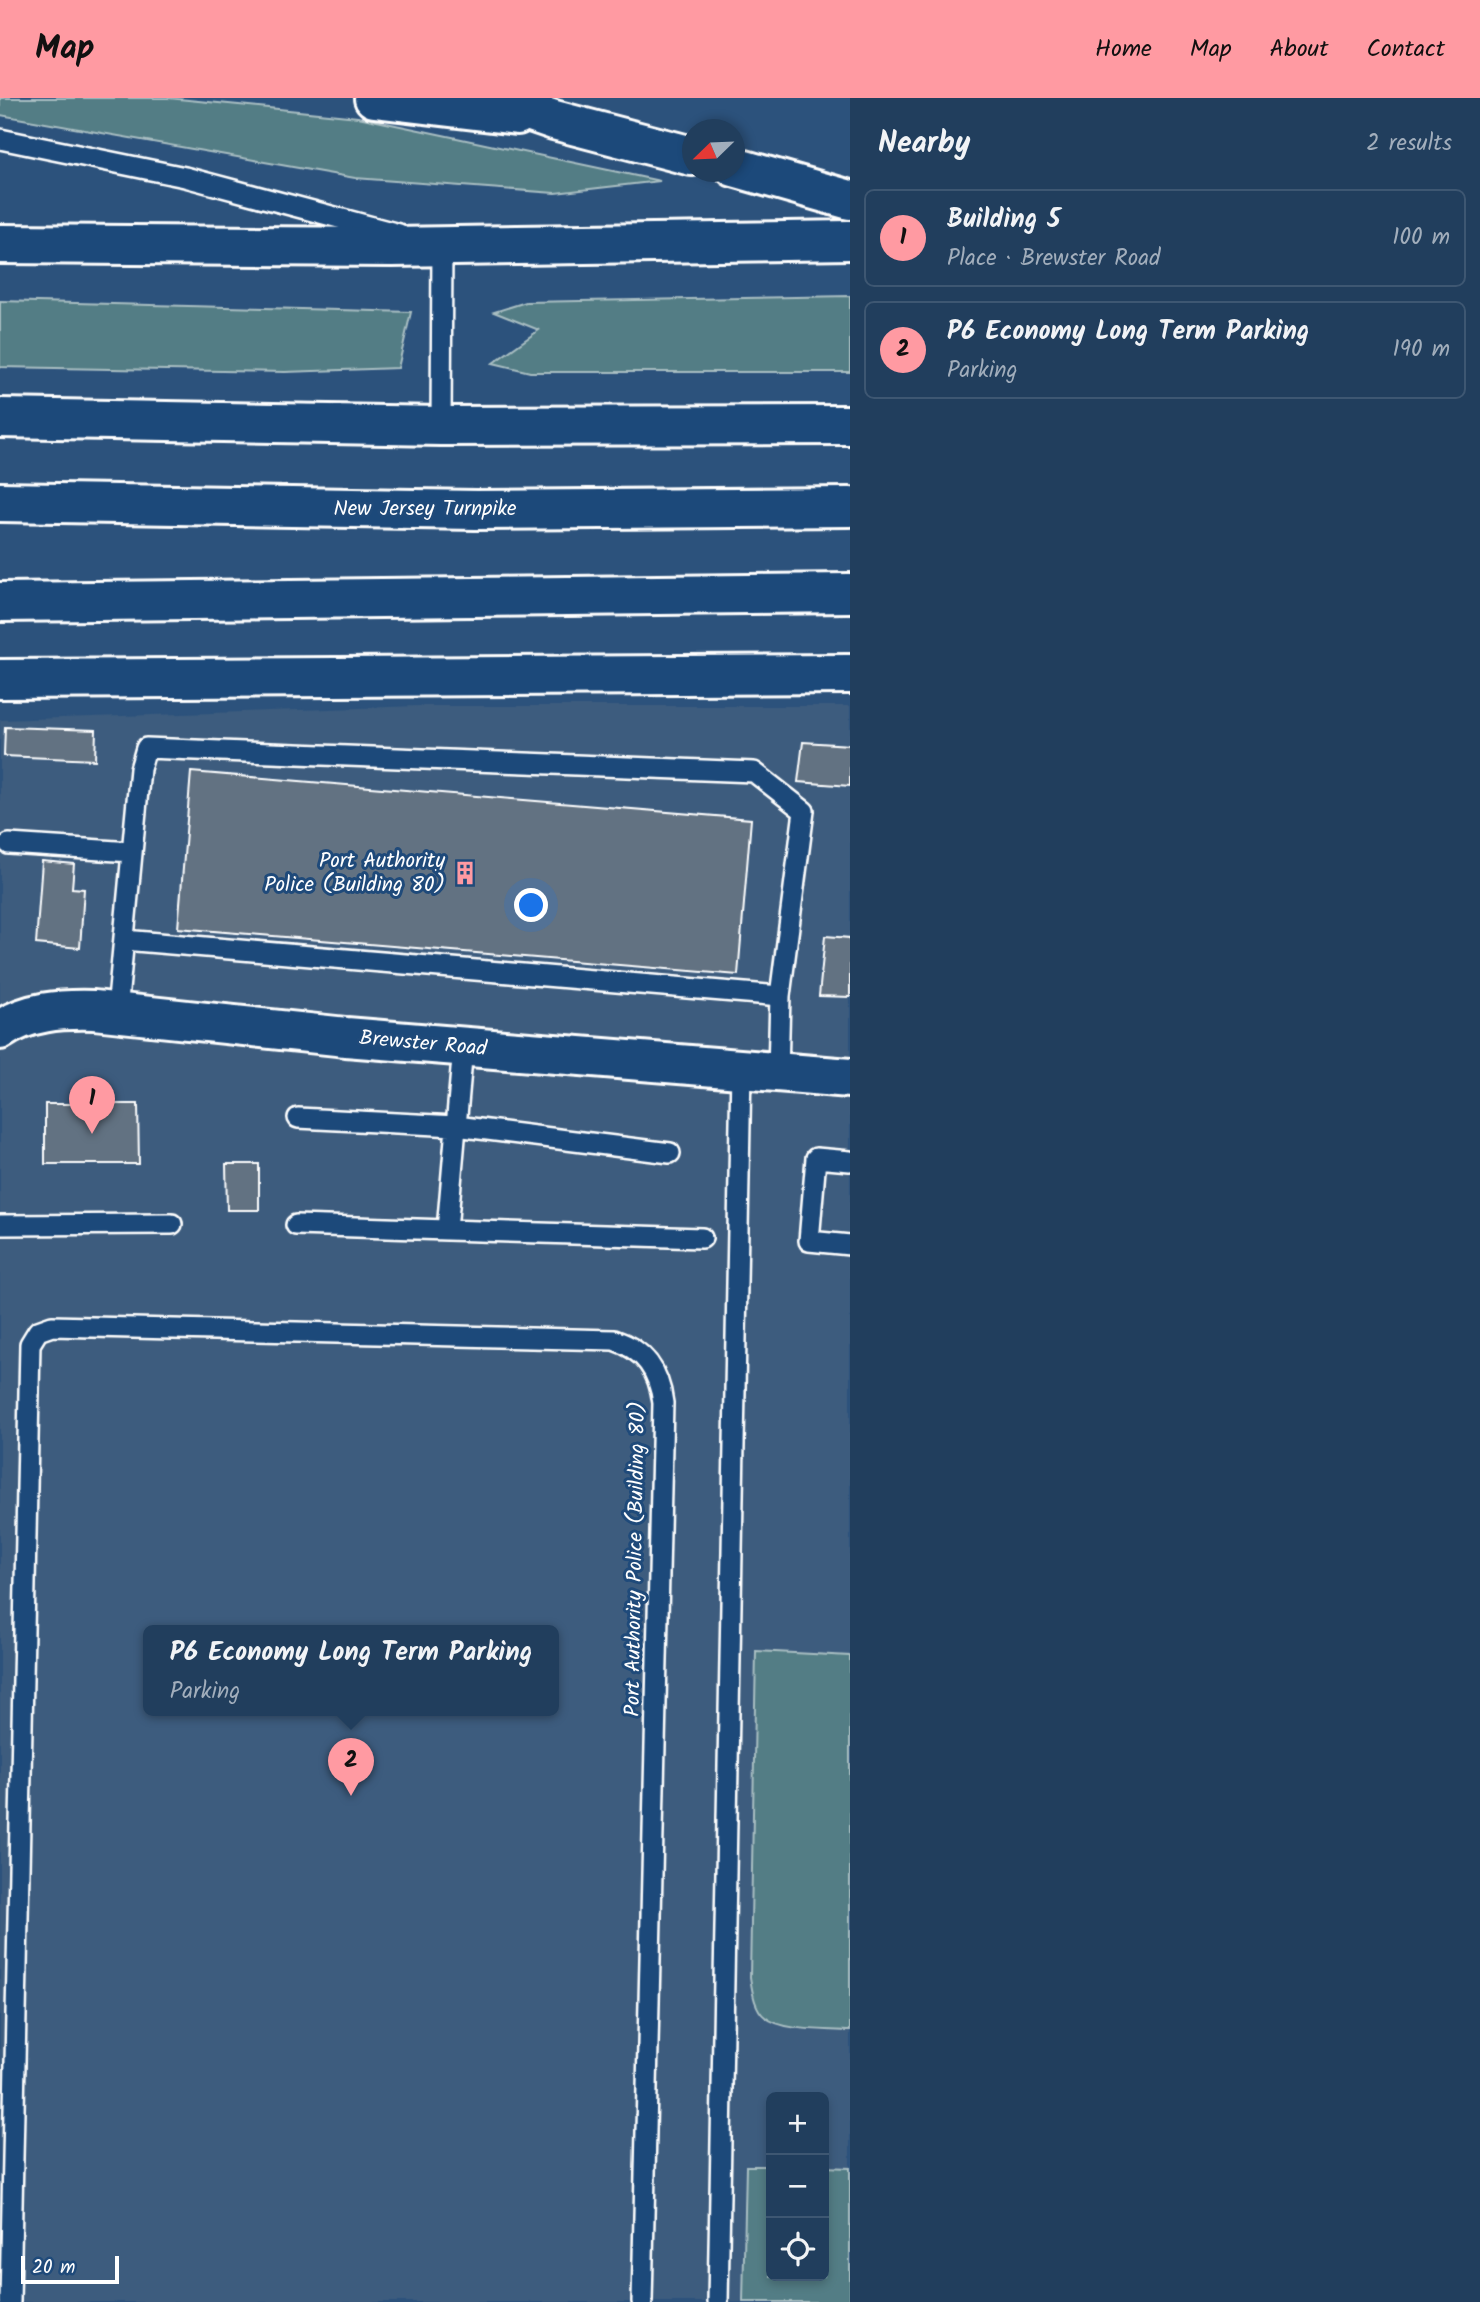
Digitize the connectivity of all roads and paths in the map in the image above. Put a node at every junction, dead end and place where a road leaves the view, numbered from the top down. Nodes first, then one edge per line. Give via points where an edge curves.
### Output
1 (374, 98) edge
2 (490, 98) edge
3 (554, 120) junction
4 (0, 139) edge
5 (682, 153) edge
6 (745, 170) edge
7 (850, 200) edge
8 (850, 240) edge
9 (0, 244) edge
10 (442, 246) junction
11 (0, 418) edge
12 (850, 425) edge
13 (441, 426) junction
14 (0, 502) edge
15 (850, 507) edge
16 (850, 593) edge
17 (0, 602) edge
18 (850, 674) edge
19 (0, 679) edge
20 (9, 844) dead end
21 (132, 852) junction
22 (124, 940) junction
23 (780, 996) junction
24 (117, 1011) junction
25 (0, 1030) edge
26 (463, 1047) junction
27 (759, 1071) junction
28 (850, 1078) edge
29 (298, 1118) dead end
30 (456, 1126) junction
31 (670, 1153) dead end
32 (850, 1161) edge
33 (0, 1224) edge
34 (172, 1224) dead end
35 (296, 1225) dead end
36 (447, 1230) junction
37 (702, 1238) dead end
38 (850, 1245) edge
39 (10, 2302) edge
40 (642, 2302) edge
41 (718, 2302) edge

1 - 3 main road
2 - 3 main road
3 - 5 main road
4 - 10 lane via 185,177
6 - 7 main road
8 - 10 main road
9 - 10 main road
10 - 13 lane
11 - 13 main road
12 - 13 main road
14 - 15 main road, New Jersey Turnpike via 476,510
16 - 17 main road
18 - 19 main road
20 - 21 lane
21 - 22 lane
21 - 23 lane via 146,748 754,772 804,811
22 - 23 lane
22 - 24 lane
23 - 27 lane
24 - 25 main road, Brewster Road via 40,1013
24 - 26 main road, Brewster Road
26 - 27 main road, Brewster Road
26 - 30 lane
27 - 28 main road, Brewster Road
27 - 41 lane
29 - 30 lane
30 - 31 lane
30 - 36 lane
32 - 38 lane via 816,1158 809,1241
33 - 34 lane
35 - 36 lane
36 - 37 lane
39 - 40 lane, Port Authority Police (Building 80) via 30,1344 38,1331 52,1326 614,1340 641,1353 653,1369 663,1403

